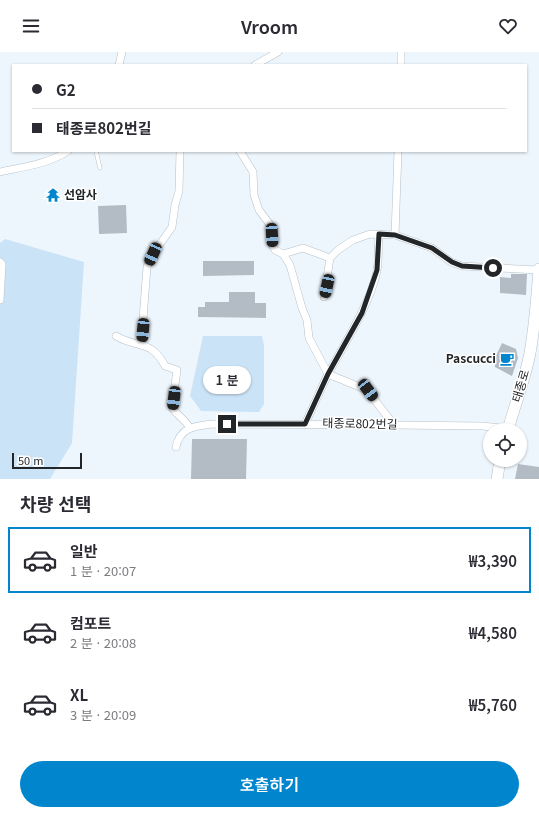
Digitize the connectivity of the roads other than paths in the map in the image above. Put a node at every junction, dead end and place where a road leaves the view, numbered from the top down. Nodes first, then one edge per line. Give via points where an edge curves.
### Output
1 (122, 52) edge
2 (278, 52) edge
3 (401, 52) edge
4 (119, 64) edge
5 (257, 64) edge
6 (401, 64) edge
7 (67, 152) edge
8 (96, 152) edge
9 (180, 152) edge
10 (241, 152) edge
11 (398, 152) edge
12 (100, 168) dead end
13 (0, 172) edge
14 (379, 234) junction
15 (395, 235) junction
16 (283, 254) junction
17 (330, 258) junction
18 (0, 262) edge
19 (539, 270) edge
20 (324, 297) dead end
21 (0, 300) edge
22 (537, 316) edge
23 (116, 336) dead end
24 (141, 345) junction
25 (534, 355) edge
26 (328, 374) junction
27 (510, 423) edge
28 (305, 424) junction
29 (394, 424) junction
30 (483, 426) edge
31 (189, 427) junction
32 (176, 447) dead end
33 (499, 467) edge
34 (497, 479) edge

1 - 4 street
2 - 5 street
3 - 6 street
7 - 13 street via 38,164
8 - 12 lane
9 - 24 street via 179,190 172,227 147,267
10 - 16 street via 253,172 254,195 259,210 271,226 272,244 275,250
11 - 15 street
14 - 15 street
14 - 17 street via 370,234 353,240
14 - 26 street via 377,270 362,313
15 - 19 street via 432,248 462,266
16 - 17 street via 302,248
16 - 26 street via 290,265 307,320 309,338
17 - 20 street
18 - 21 street
19 - 22 main road, 태종로
22 - 25 main road, 태종로
23 - 24 street via 126,342
24 - 31 street via 151,348 160,356 165,366 177,370 172,407
25 - 27 main road, 태종로
26 - 28 street
26 - 29 street via 368,390
28 - 29 street, 태종로802번길
28 - 31 street, 태종로802번길 via 212,424
29 - 30 street, 태종로802번길
31 - 32 street via 177,440
33 - 34 main road

